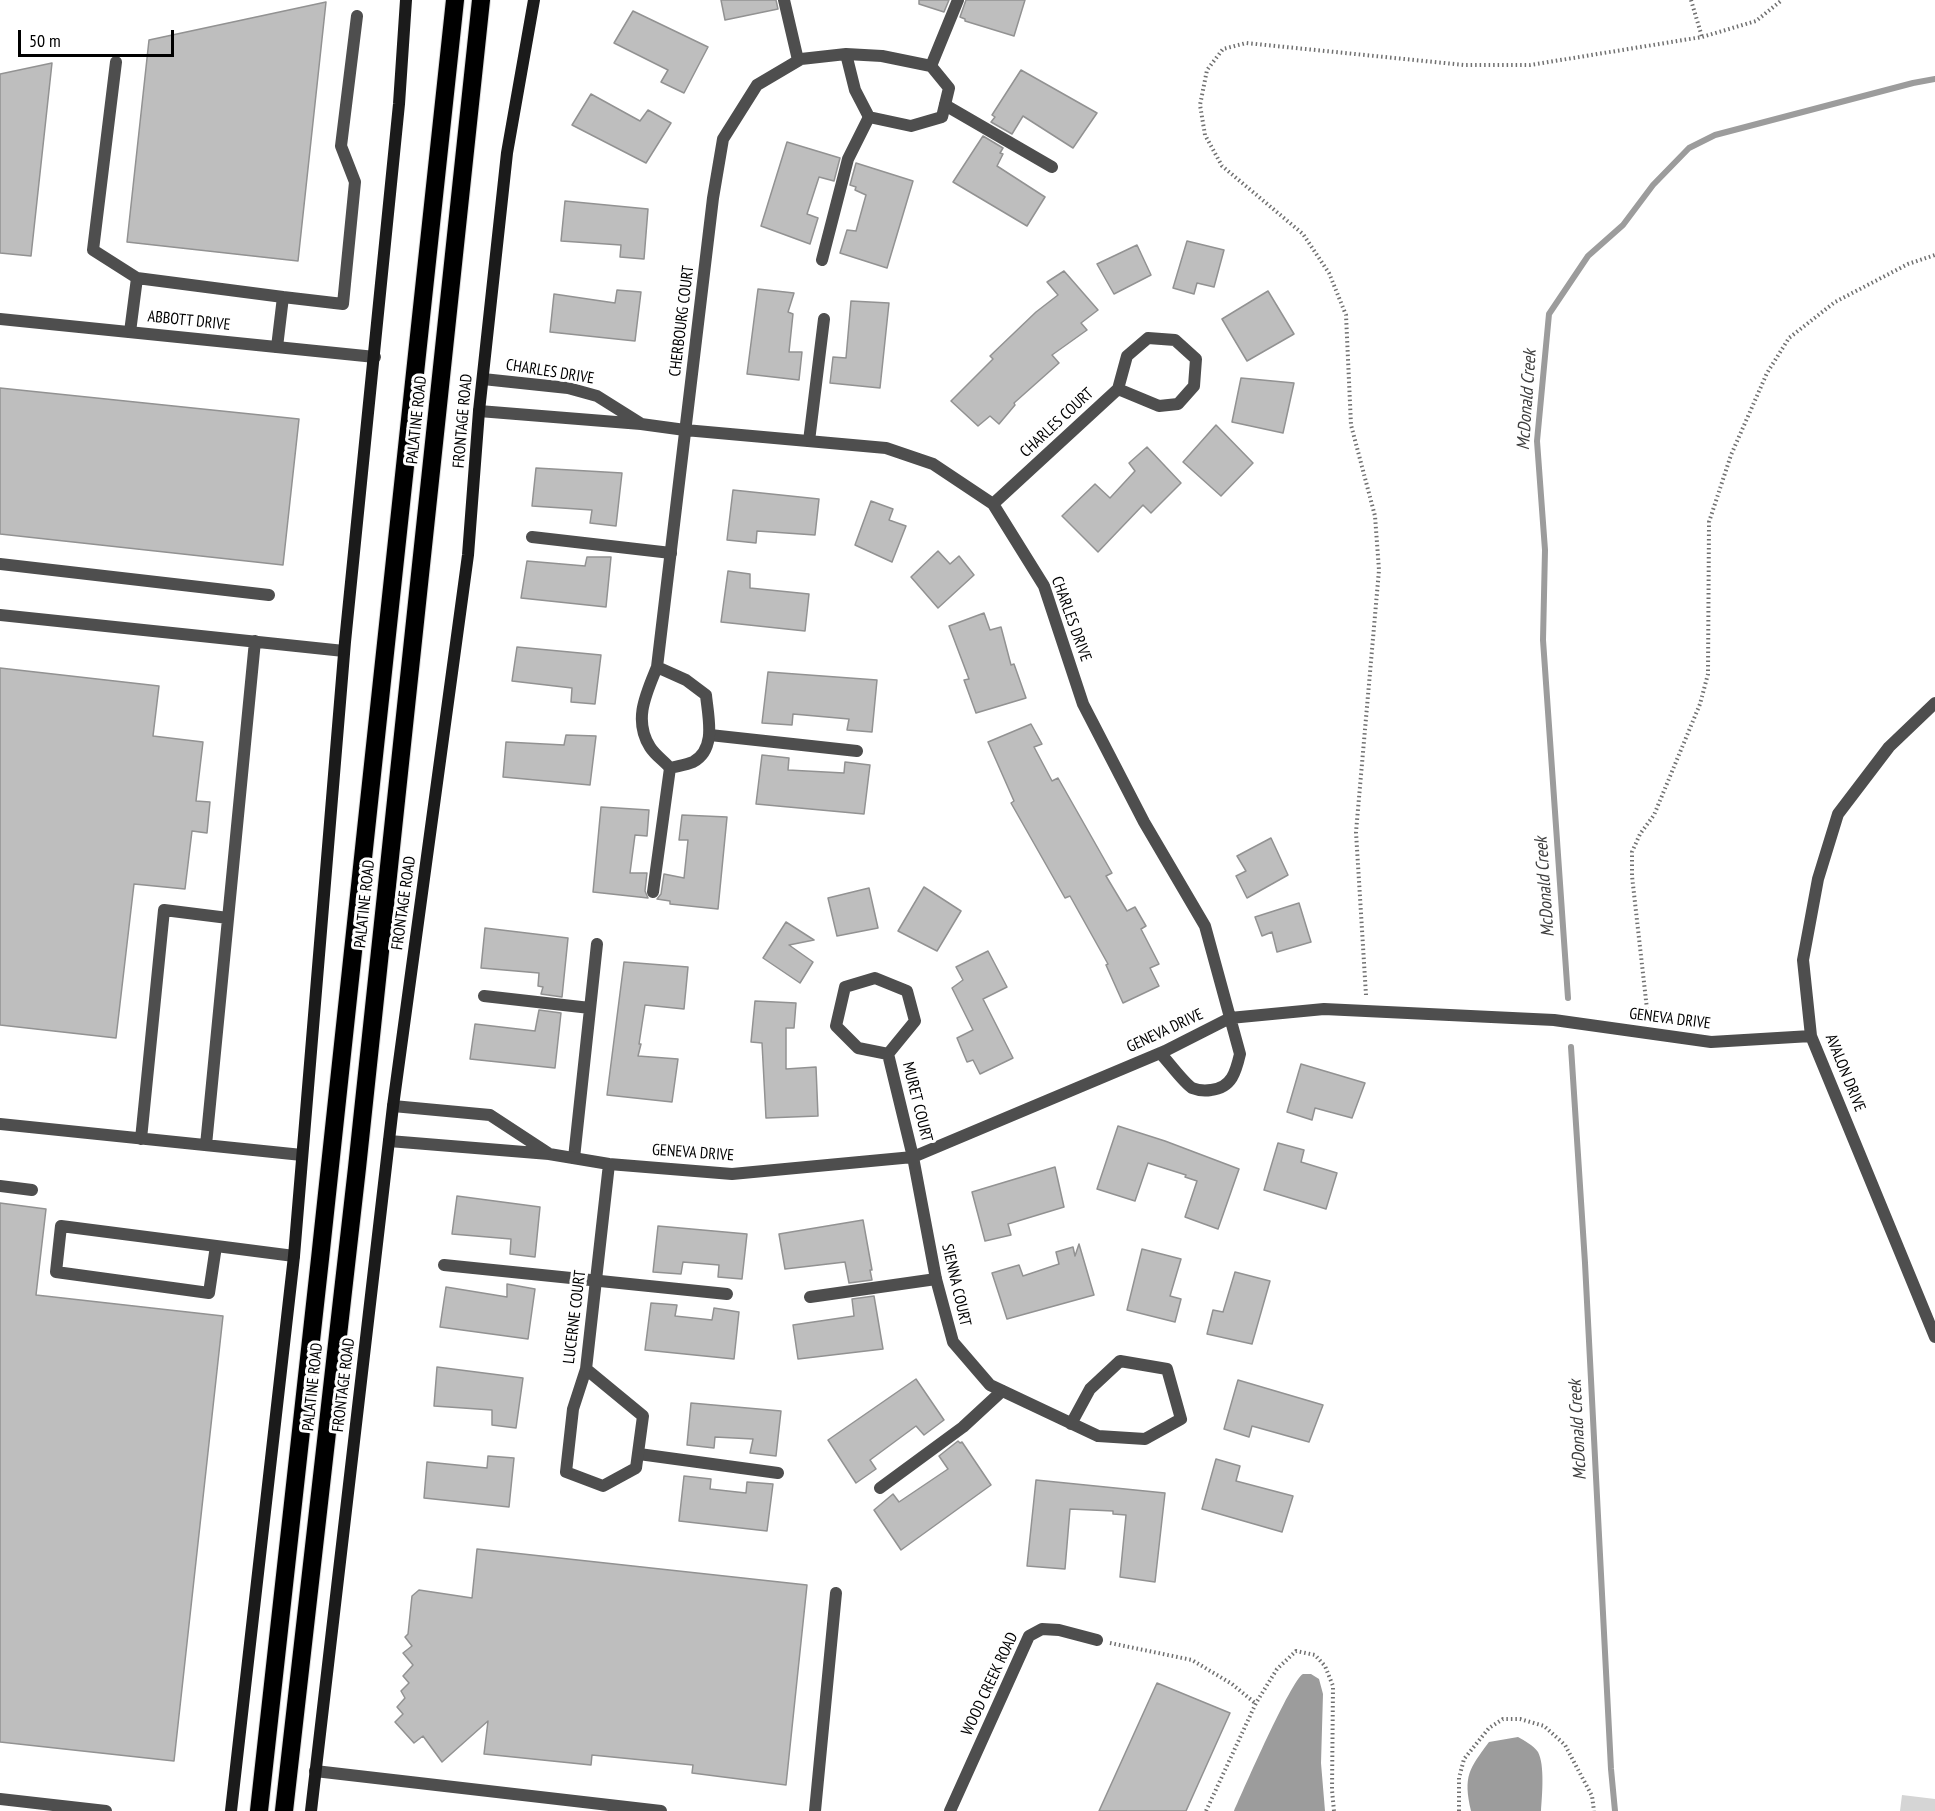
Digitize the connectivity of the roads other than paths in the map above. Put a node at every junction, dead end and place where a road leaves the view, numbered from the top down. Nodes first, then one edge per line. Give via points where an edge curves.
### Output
1 (406, 0) edge
2 (454, 0) edge
3 (481, 0) edge
4 (534, 0) edge
5 (784, 0) edge
6 (958, 0) edge
7 (357, 16) dead end
8 (846, 54) junction
9 (798, 60) junction
10 (116, 62) dead end
11 (931, 66) junction
12 (945, 105) junction
13 (868, 117) junction
14 (1052, 167) dead end
15 (822, 260) dead end
16 (137, 278) junction
17 (283, 297) junction
18 (0, 319) edge
19 (824, 319) dead end
20 (130, 332) junction
21 (277, 347) junction
22 (375, 357) junction
23 (483, 379) junction
24 (1118, 389) junction
25 (479, 411) junction
26 (641, 424) junction
27 (685, 430) junction
28 (809, 441) junction
29 (993, 504) junction
30 (532, 537) dead end
31 (670, 553) junction
32 (0, 564) edge
33 (269, 595) dead end
34 (0, 615) edge
35 (255, 641) junction
36 (344, 651) junction
37 (657, 667) junction
38 (1935, 703) edge
39 (710, 735) junction
40 (856, 751) dead end
41 (670, 768) junction
42 (653, 892) dead end
43 (228, 918) junction
44 (597, 944) dead end
45 (484, 996) dead end
46 (590, 1008) junction
47 (1230, 1018) junction
48 (1811, 1036) junction
49 (1160, 1053) junction
50 (888, 1054) junction
51 (393, 1107) junction
52 (0, 1124) edge
53 (141, 1139) junction
54 (389, 1141) junction
55 (206, 1145) junction
56 (549, 1154) junction
57 (303, 1155) junction
58 (913, 1157) junction
59 (574, 1158) junction
60 (609, 1164) junction
61 (0, 1186) edge
62 (32, 1190) dead end
63 (216, 1246) junction
64 (294, 1257) junction
65 (444, 1265) dead end
66 (936, 1279) junction
67 (596, 1281) junction
68 (727, 1294) dead end
69 (810, 1298) dead end
70 (1935, 1337) edge
71 (586, 1369) junction
72 (1002, 1391) junction
73 (1071, 1424) junction
74 (639, 1454) junction
75 (778, 1473) dead end
76 (880, 1488) dead end
77 (836, 1593) dead end
78 (1098, 1640) road end
79 (315, 1771) junction
80 (0, 1799) edge
81 (106, 1811) edge
82 (231, 1811) edge
83 (259, 1811) edge
84 (284, 1811) edge
85 (311, 1811) edge
86 (661, 1811) edge
87 (815, 1811) edge
88 (950, 1811) edge

1 - 22 street
2 - 83 highway, PALATINE ROAD
3 - 84 highway, PALATINE ROAD
4 - 23 street, FRONTAGE ROAD via 507,153
5 - 9 street
6 - 11 street
7 - 17 street via 341,146 355,182 343,303
8 - 9 street, CHERBOURG COURT
8 - 11 street, CHERBOURG COURT via 882,56
8 - 13 street via 855,90
9 - 27 street, CHERBOURG COURT via 757,86 723,139
10 - 16 street via 93,250
11 - 12 street via 949,88
12 - 13 street via 942,117 911,126
12 - 14 street
13 - 15 street via 848,159
16 - 17 street
16 - 20 street
17 - 21 street
18 - 20 street, ABBOTT DRIVE
19 - 28 street
20 - 21 street, ABBOTT DRIVE
21 - 22 street, ABBOTT DRIVE
22 - 36 street
23 - 25 street, FRONTAGE ROAD
23 - 26 street, CHARLES DRIVE via 568,388 597,396
24 - 24 street, CHARLES COURT via 1127,356 1148,338 1175,340 1196,359 1194,386 1178,404 1159,406
24 - 29 street, CHARLES COURT
25 - 26 street, CHARLES DRIVE
25 - 51 street, FRONTAGE ROAD via 468,555
26 - 27 street, CHARLES DRIVE
27 - 28 street, CHARLES DRIVE
27 - 31 street, CHERBOURG COURT
28 - 29 street, CHARLES DRIVE via 886,448 933,465
29 - 47 street, CHARLES DRIVE via 1044,586 1083,704 1144,822 1205,926
30 - 31 street
31 - 37 street, CHERBOURG COURT
32 - 33 street
34 - 35 street
35 - 36 street
35 - 43 street
36 - 57 street
37 - 39 street via 686,680 706,695
37 - 41 street, CHERBOURG COURT via 640,722 650,747
38 - 48 street, AVALON DRIVE via 1889,747 1838,814 1818,879 1803,960
39 - 40 street
39 - 41 street via 707,748 694,761
41 - 42 street
43 - 53 street via 164,910
43 - 55 street
44 - 46 street
45 - 46 street
46 - 59 street
47 - 48 street, GENEVA DRIVE via 1324,1009 1554,1020 1711,1042
47 - 49 street, GENEVA DRIVE
47 - 49 street, CHARLES DRIVE via 1240,1054 1229,1083 1217,1090 1192,1088
48 - 70 street, AVALON DRIVE
49 - 58 street, GENEVA DRIVE
50 - 50 street via 915,1021 907,991 875,978 845,987 836,1026 858,1048
50 - 58 street, MURET COURT
51 - 54 street, FRONTAGE ROAD
51 - 56 street, GENEVA DRIVE via 490,1115
52 - 53 street
53 - 55 street
54 - 56 street, GENEVA DRIVE
54 - 79 street, FRONTAGE ROAD
55 - 57 street
56 - 59 street, GENEVA DRIVE
57 - 64 street
58 - 60 street, GENEVA DRIVE via 732,1174
58 - 66 street, SIENNA COURT
59 - 60 street, GENEVA DRIVE
60 - 67 street, LUCERNE COURT
61 - 62 street
63 - 63 street via 61,1226 56,1272 209,1293
63 - 64 street
64 - 82 street
65 - 67 street
66 - 69 street
66 - 72 street, SIENNA COURT via 953,1342 990,1385
67 - 68 street
67 - 71 street, LUCERNE COURT
71 - 74 street via 643,1416
71 - 74 street, LUCERNE COURT via 573,1408 566,1472 603,1486 636,1468
72 - 73 street, SIENNA COURT
72 - 76 street via 963,1427
73 - 73 street, SIENNA COURT via 1098,1436 1145,1439 1181,1419 1167,1369 1120,1361 1090,1389
74 - 75 street
77 - 87 street
78 - 88 street, WOOD CREEK ROAD via 1042,1629 1029,1636
79 - 85 street, FRONTAGE ROAD
79 - 86 street
80 - 81 street

